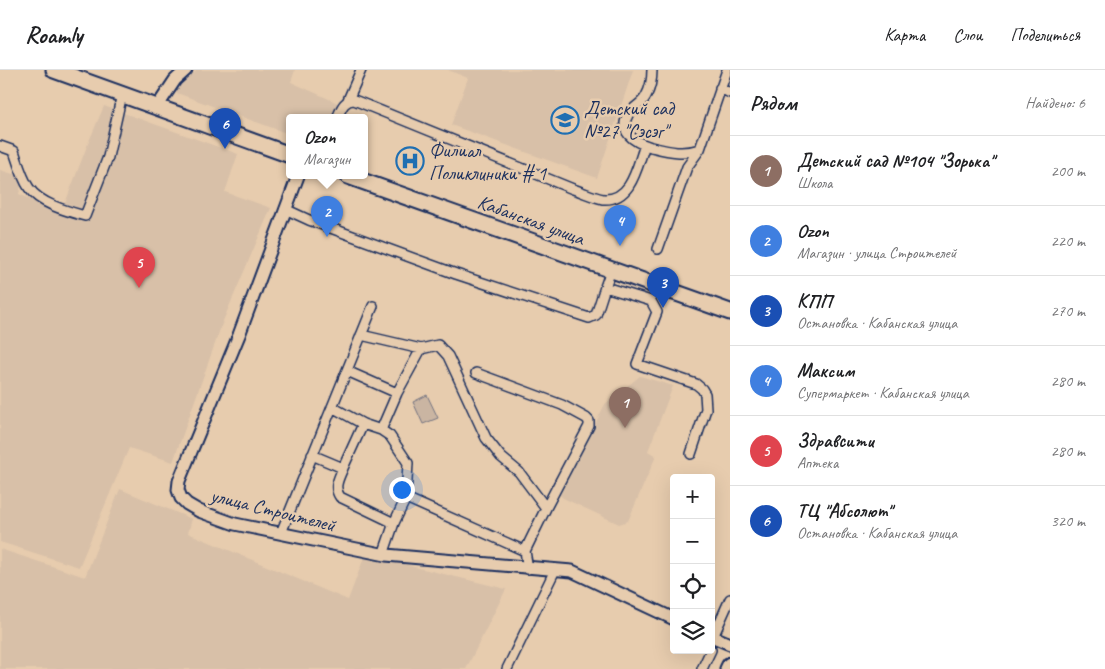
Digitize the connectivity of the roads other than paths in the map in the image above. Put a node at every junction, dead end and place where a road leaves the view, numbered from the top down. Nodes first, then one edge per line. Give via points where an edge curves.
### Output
1 (54, 70) edge
2 (186, 70) edge
3 (361, 70) edge
4 (652, 70) edge
5 (727, 70) edge
6 (720, 88) junction
7 (730, 93) edge
8 (122, 94) junction
9 (348, 100) junction
10 (158, 106) junction
11 (339, 114) edge
12 (645, 145) junction
13 (0, 146) edge
14 (700, 149) junction
15 (286, 154) edge
16 (297, 179) edge
17 (356, 179) edge
18 (285, 208) junction
19 (658, 249) dead end
20 (611, 270) junction
21 (605, 287) junction
22 (373, 306) dead end
23 (730, 312) edge
24 (361, 335) junction
25 (421, 349) junction
26 (346, 371) junction
27 (476, 373) dead end
28 (397, 393) junction
29 (332, 407) junction
30 (363, 424) junction
31 (381, 430) junction
32 (691, 454) dead end
33 (312, 455) junction
34 (342, 468) junction
35 (406, 498) junction
36 (546, 508) junction
37 (394, 523) junction
38 (280, 533) junction
39 (525, 551) junction
40 (383, 555) junction
41 (528, 569) junction
42 (555, 570) junction
43 (730, 599) edge
44 (670, 617) edge
45 (715, 636) edge
46 (715, 644) edge
47 (730, 644) edge
48 (708, 654) edge
49 (730, 665) edge
50 (507, 669) edge
51 (702, 669) edge
52 (728, 669) edge

1 - 8 main road
2 - 10 street via 175,80
3 - 9 street
4 - 12 street via 646,95 641,104 630,112 625,126 627,134
5 - 6 street
6 - 7 street
6 - 14 street
8 - 10 main road
8 - 13 street via 108,157 85,216 48,202 32,192 14,151
9 - 11 street
9 - 12 street via 602,198 623,194 631,184
10 - 15 main road
12 - 14 street via 687,153
14 - 19 street via 687,167
16 - 18 street, улица Строителей
17 - 20 main road, Кабанская улица
18 - 21 street via 456,274 589,318 596,314
18 - 38 street, улица Строителей via 239,334 179,480 178,490 181,498 199,511 236,524
20 - 21 street
20 - 23 main road, Кабанская улица
21 - 32 street via 651,301 658,312 638,364 696,384 705,394 706,409
22 - 24 street
24 - 25 street
24 - 26 street
25 - 28 street
25 - 36 street via 438,346 448,356 486,438 519,472
26 - 28 street
26 - 29 street
27 - 36 street via 562,405 589,421
28 - 31 street
29 - 30 street
29 - 33 street
30 - 31 street
30 - 34 street
31 - 35 street via 390,436 408,463
33 - 34 street
33 - 38 street
34 - 37 street via 336,486 340,497
35 - 37 street
35 - 39 street
36 - 39 street
37 - 40 street
38 - 40 street, улица Строителей
39 - 41 street
40 - 41 street, улица Строителей
41 - 42 street, улица Строителей
42 - 44 street, улица Строителей via 572,572
42 - 50 street
43 - 45 street
46 - 47 street
48 - 51 street
49 - 52 main road

